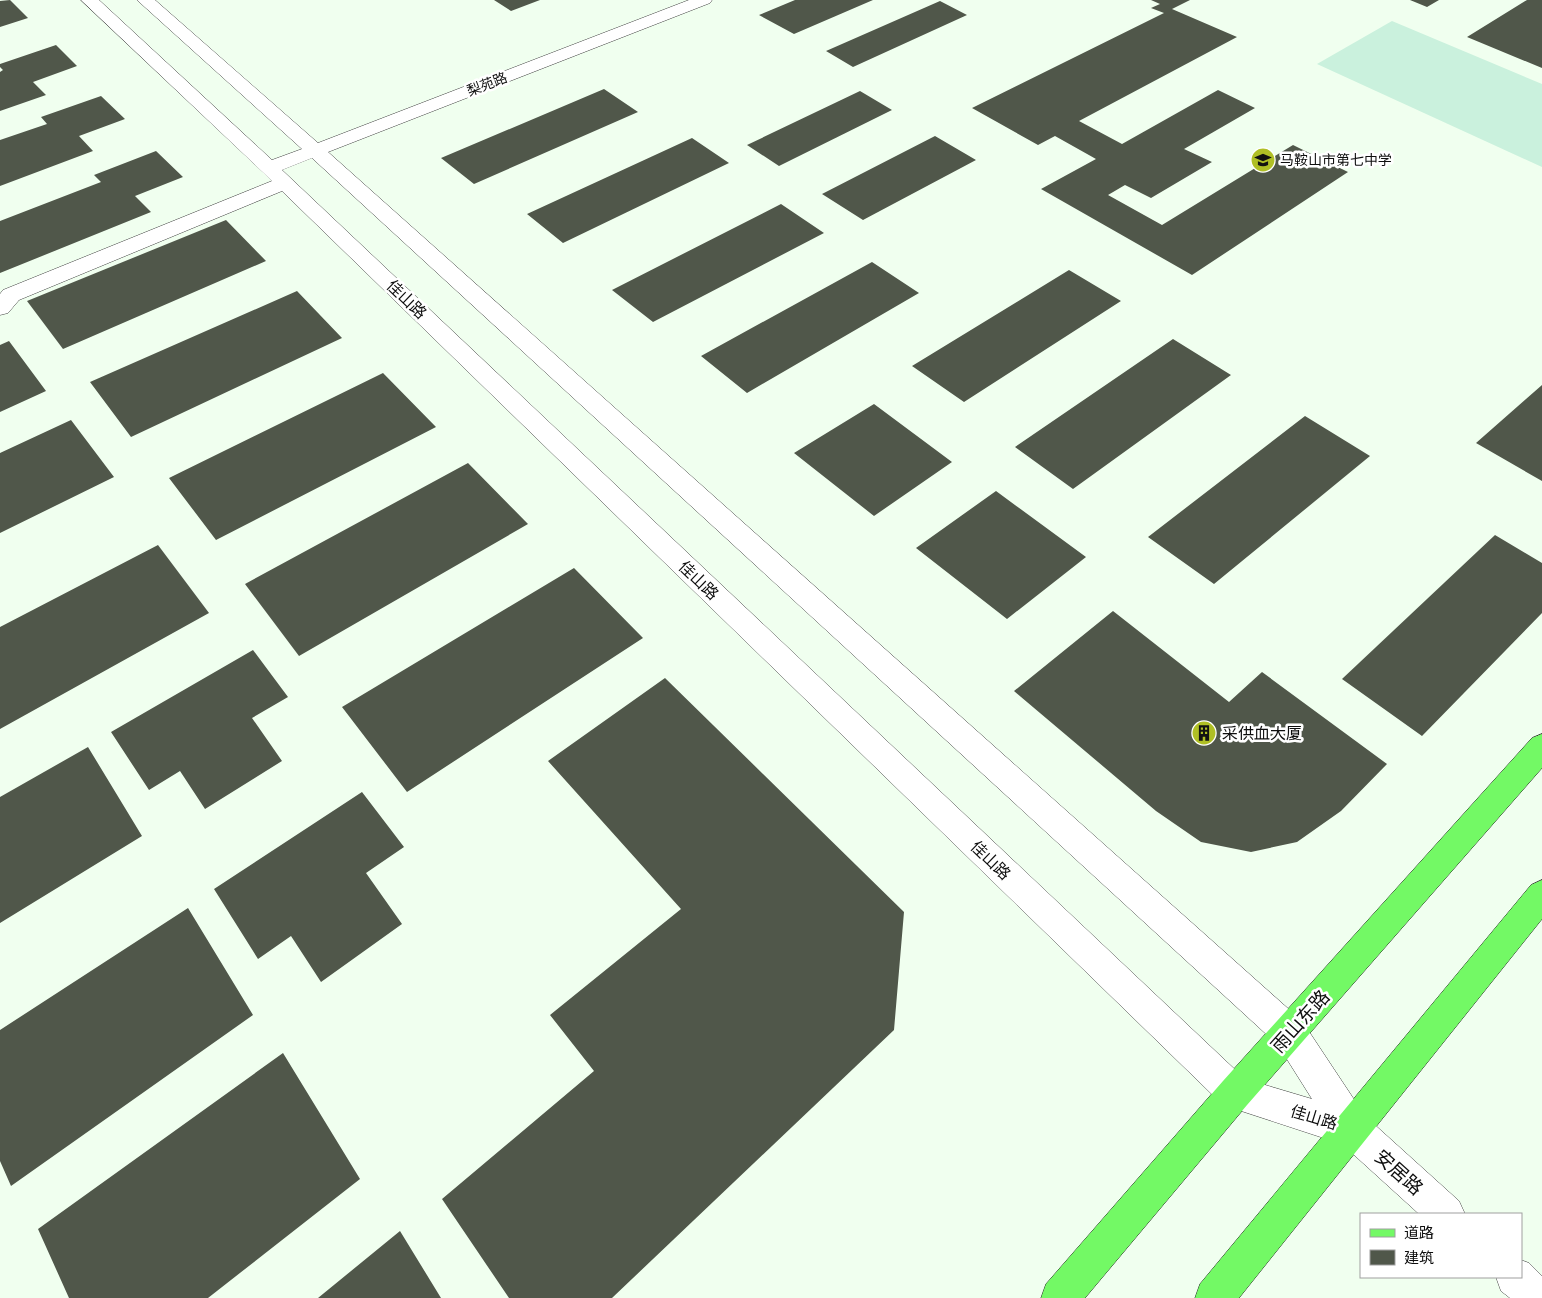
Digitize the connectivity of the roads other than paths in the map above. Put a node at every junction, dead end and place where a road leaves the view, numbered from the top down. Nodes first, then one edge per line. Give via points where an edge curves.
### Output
1 (89, 0) edge
2 (145, 0) edge
3 (704, 0) edge
4 (315, 150) junction
5 (277, 175) junction
6 (0, 308) edge
7 (1542, 746) edge
8 (1542, 895) edge
9 (1290, 1033) junction
10 (1235, 1093) junction
11 (1352, 1129) junction
12 (1445, 1213) edge
13 (1516, 1278) edge
14 (1060, 1298) edge
15 (1214, 1298) edge
16 (1538, 1298) edge

1 - 5 street, 佳山路
2 - 4 street, 佳山路
3 - 4 street, 梨苑路
4 - 5 street, 梨苑路
4 - 9 street, 佳山路
5 - 6 street, 梨苑路 via 11,295
5 - 10 street, 佳山路
7 - 9 main road, 雨山东路
8 - 11 main road
9 - 10 main road, 雨山东路
9 - 11 street, 佳山路
10 - 11 street, 佳山路
10 - 14 main road, 雨山东路
11 - 12 street, 安居路
11 - 15 main road
13 - 16 street

